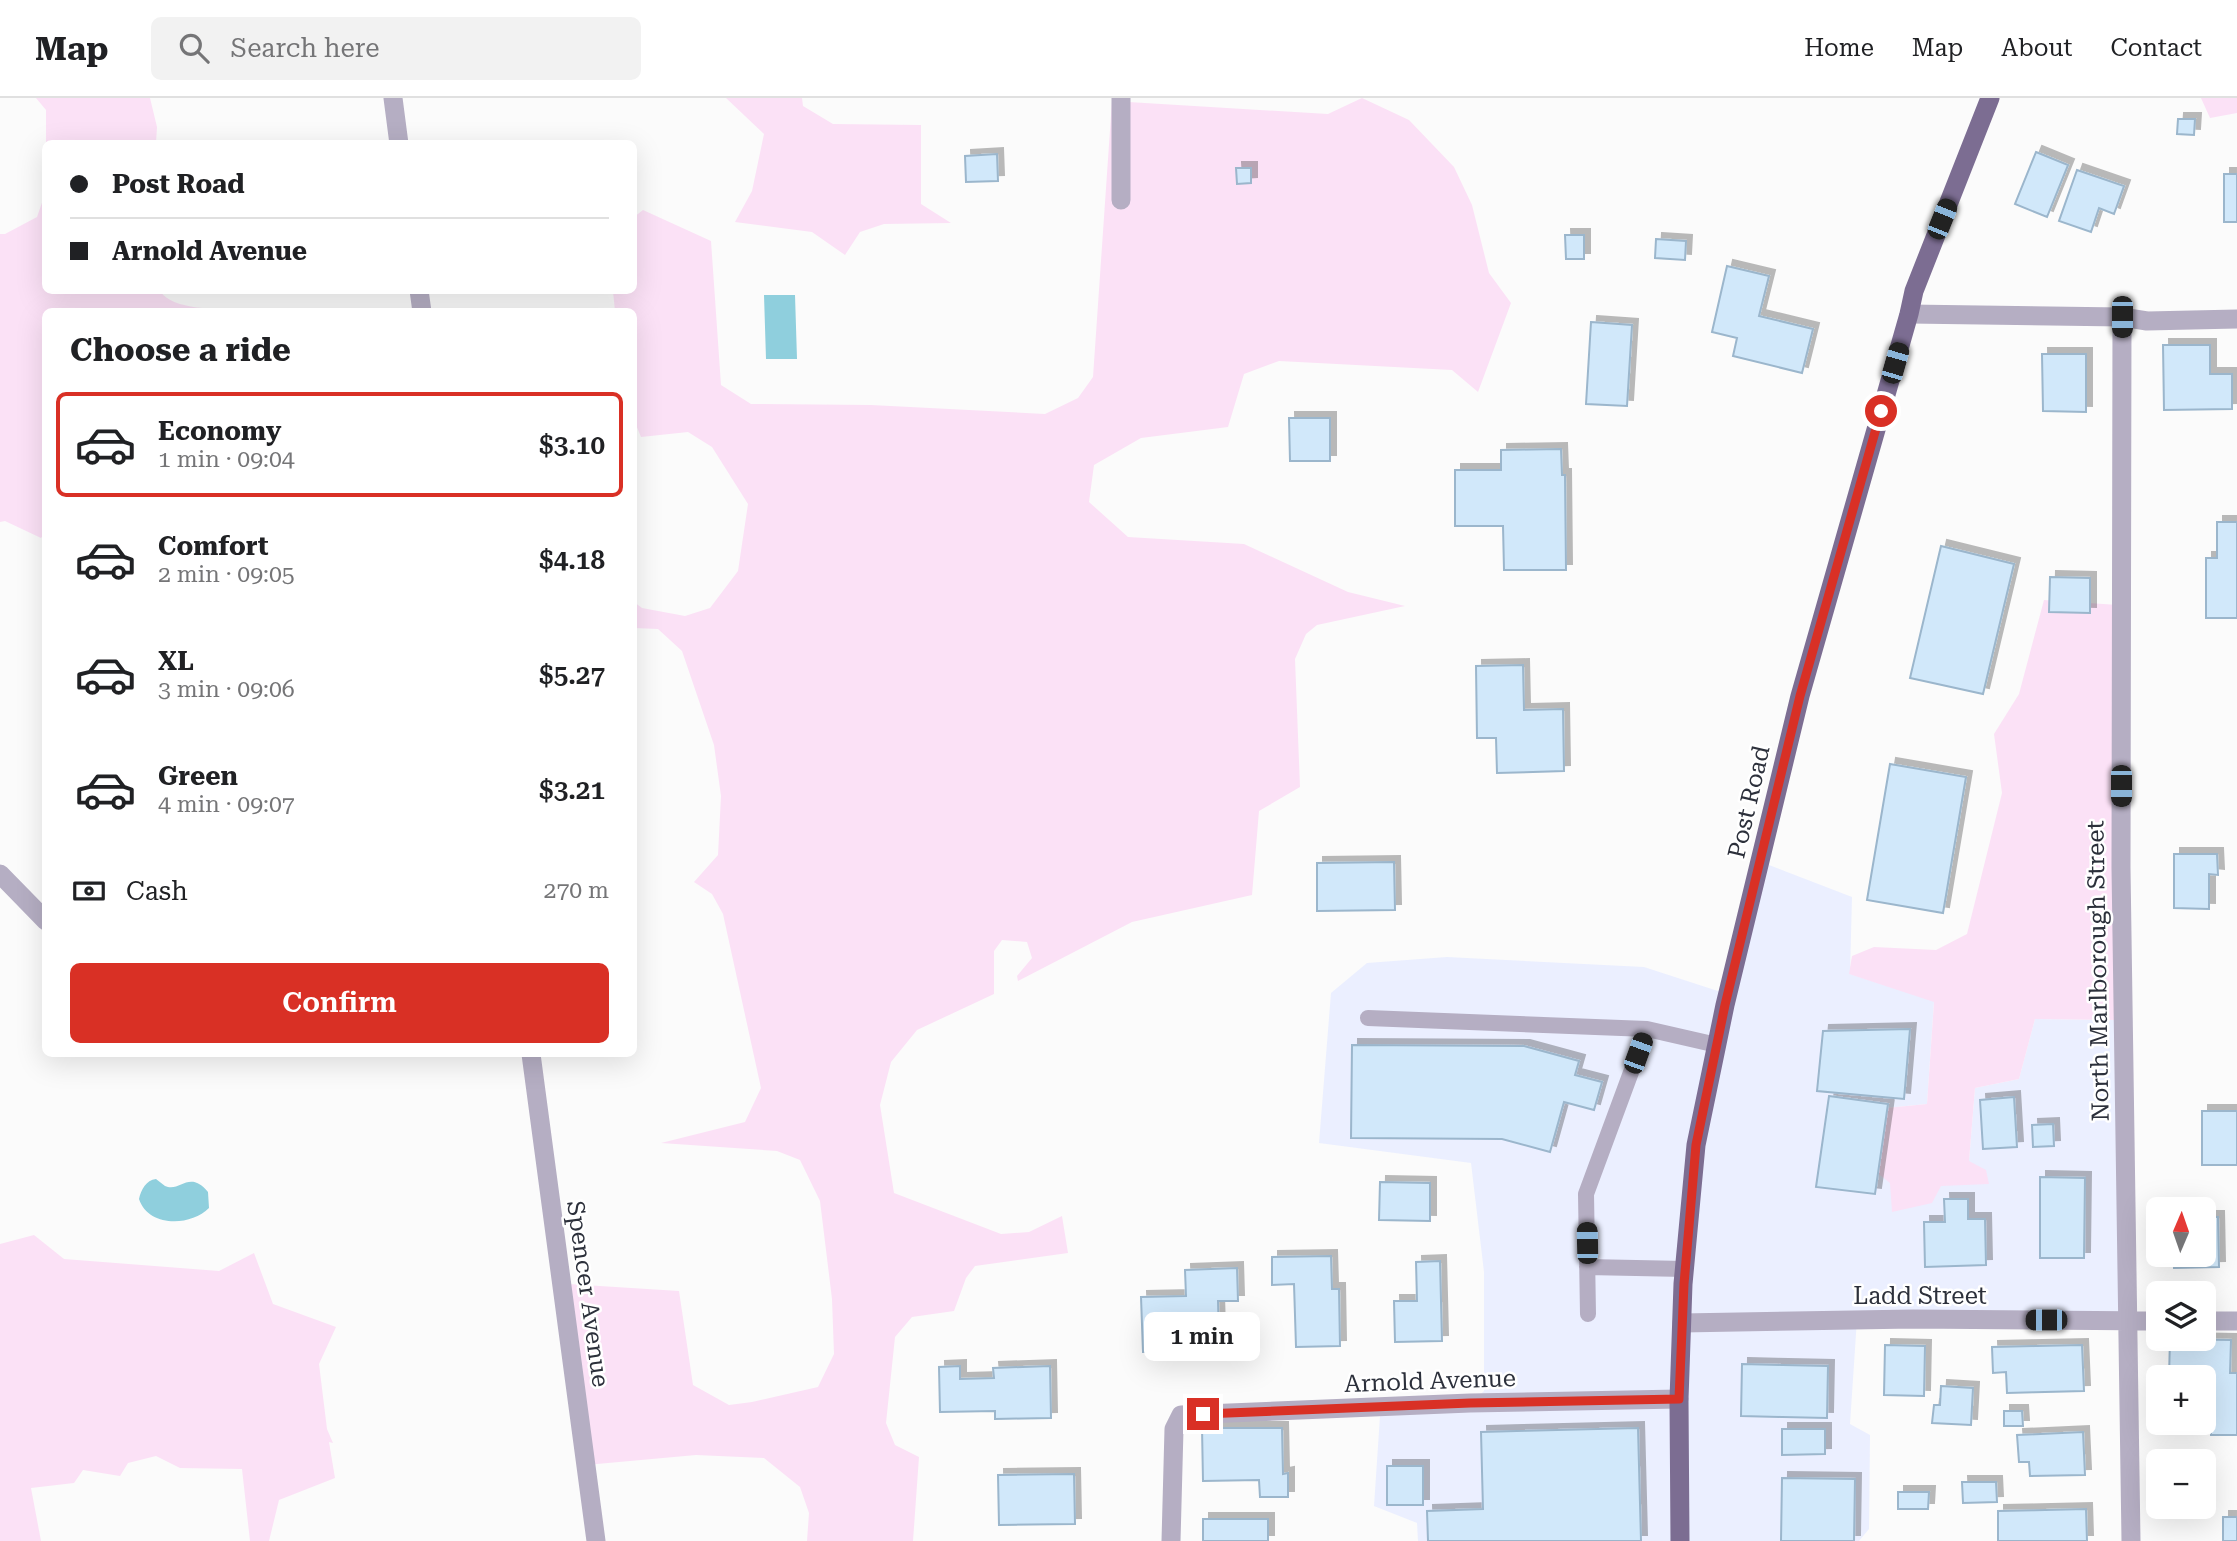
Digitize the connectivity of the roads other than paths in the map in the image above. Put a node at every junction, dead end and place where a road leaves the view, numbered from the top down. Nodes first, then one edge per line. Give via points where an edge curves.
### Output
1 (393, 98) edge
2 (1121, 98) edge
3 (1990, 98) edge
4 (398, 140) edge
5 (1121, 200) dead end
6 (1909, 314) junction
7 (2122, 317) junction
8 (2237, 319) edge
9 (0, 874) edge
10 (42, 917) edge
11 (1368, 1018) dead end
12 (1647, 1029) junction
13 (1717, 1045) junction
14 (531, 1057) edge
15 (1587, 1267) junction
16 (1685, 1269) junction
17 (1588, 1314) dead end
18 (2126, 1321) junction
19 (2146, 1321) edge
20 (2216, 1321) edge
21 (2237, 1321) edge
22 (1682, 1323) junction
23 (1679, 1399) junction
24 (596, 1541) edge
25 (1171, 1541) edge
26 (1680, 1541) edge
27 (2131, 1541) edge

1 - 4 street
2 - 5 street
3 - 6 main road, Post Road
6 - 7 street
6 - 13 main road, Post Road via 1800,696
7 - 8 street via 2147,321
7 - 18 street, North Marlborough Street
9 - 10 street
11 - 12 lane
12 - 13 lane
12 - 15 lane via 1586,1194
13 - 16 main road, Post Road via 1696,1145
14 - 24 street, Spencer Avenue
15 - 16 lane
15 - 17 lane
16 - 22 main road, Post Road
18 - 19 street, Ladd Street
18 - 22 street, Ladd Street
18 - 27 street, North Marlborough Street
20 - 21 street
22 - 23 main road, Post Road
23 - 25 street, Arnold Avenue via 1181,1415 1174,1429
23 - 26 main road, Post Road

